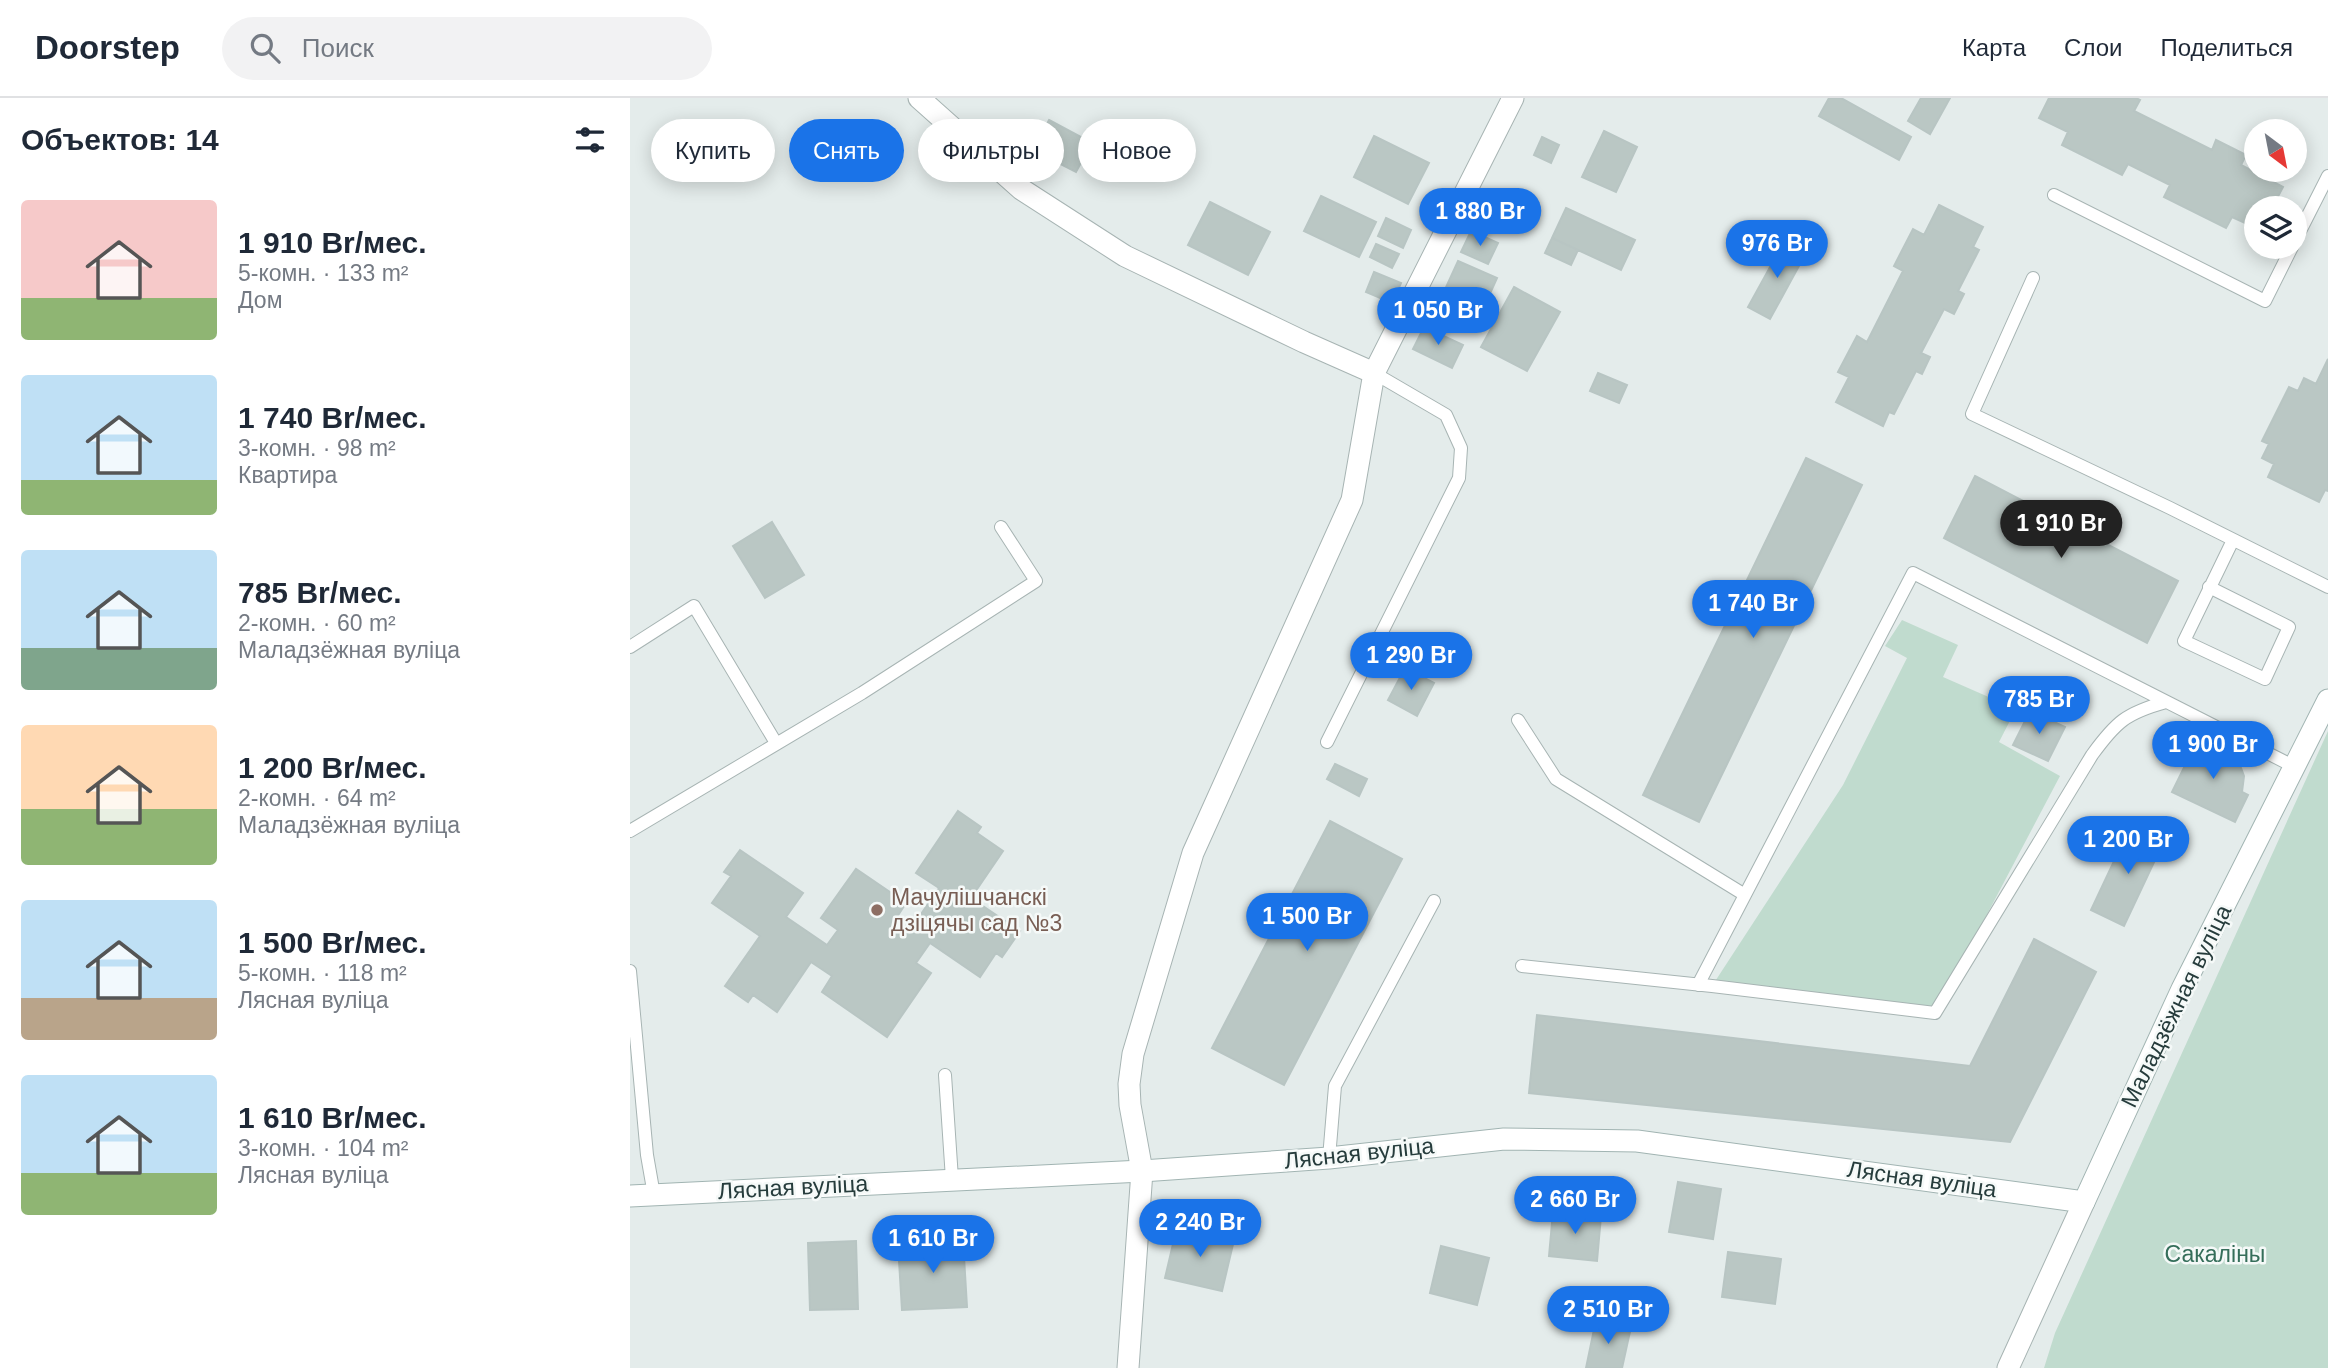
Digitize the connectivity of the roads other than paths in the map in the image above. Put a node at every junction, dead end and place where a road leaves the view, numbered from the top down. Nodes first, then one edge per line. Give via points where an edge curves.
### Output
1 (919, 98) edge
2 (1513, 98) edge
3 (2328, 176) edge
4 (2054, 195) dead end
5 (2307, 217) edge
6 (2286, 259) edge
7 (2033, 278) dead end
8 (1374, 373) junction
9 (1001, 527) dead end
10 (2233, 540) junction
11 (2209, 587) junction
12 (2328, 587) edge
13 (630, 647) edge
14 (2328, 700) edge
15 (2166, 702) junction
16 (1518, 720) dead end
17 (1327, 742) dead end
18 (776, 743) junction
19 (2295, 767) junction
20 (630, 831) edge
21 (1745, 895) junction
22 (1434, 901) dead end
23 (1522, 966) dead end
24 (630, 971) edge
25 (1698, 985) junction
26 (945, 1074) dead end
27 (635, 1077) edge
28 (1329, 1158) junction
29 (1142, 1171) junction
30 (952, 1179) junction
31 (654, 1195) junction
32 (630, 1196) edge
33 (2084, 1202) junction
34 (1128, 1368) edge
35 (2008, 1368) edge

1 - 8 street via 1021,190 1125,256
2 - 8 street
3 - 5 lane
4 - 6 lane via 2265,301
7 - 10 lane via 1972,414
8 - 17 lane via 1446,415 1461,448 1459,478
8 - 29 street via 1352,500 1193,853 1133,1054 1130,1105
9 - 18 lane via 1035,581 862,694
10 - 11 lane
10 - 12 lane
11 - 11 lane via 2184,641 2266,679 2289,627
13 - 18 lane via 694,606
14 - 19 street, Маладзёжная вуліца
15 - 19 lane
15 - 21 lane via 1913,573
15 - 25 lane via 2142,708 2110,730 1935,1013
16 - 21 lane via 1556,779
18 - 20 lane
19 - 33 street, Маладзёжная вуліца via 2182,989
21 - 25 lane
22 - 28 lane via 1335,1086
23 - 25 lane
24 - 27 lane
26 - 30 lane
27 - 31 lane
28 - 29 street, Лясная вуліца
28 - 33 street, Лясная вуліца via 1504,1139 1637,1140
29 - 30 street, Лясная вуліца
29 - 34 street
30 - 31 street, Лясная вуліца
31 - 32 street, Лясная вуліца
33 - 35 street, Маладзёжная вуліца

